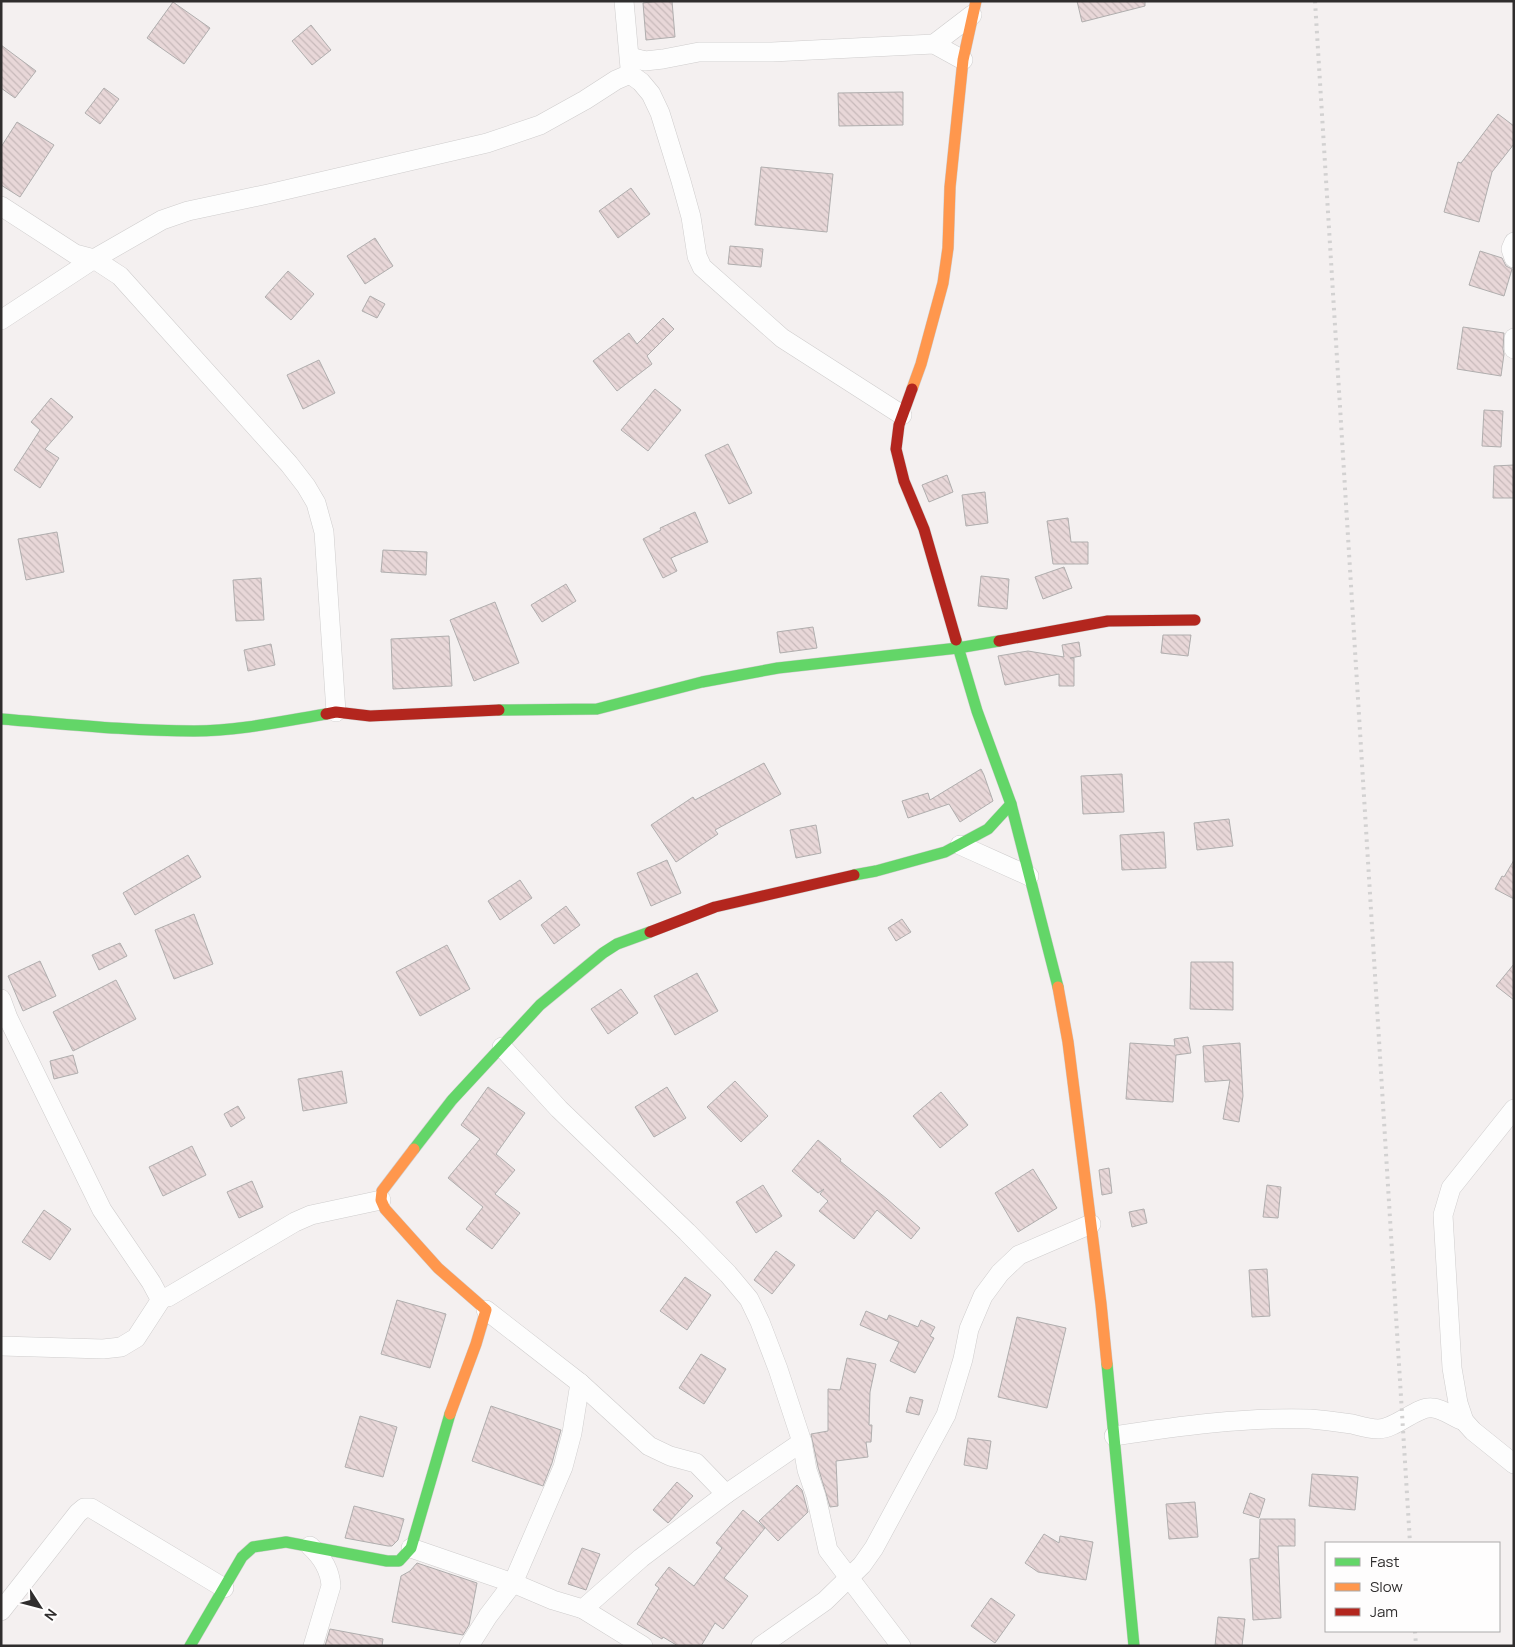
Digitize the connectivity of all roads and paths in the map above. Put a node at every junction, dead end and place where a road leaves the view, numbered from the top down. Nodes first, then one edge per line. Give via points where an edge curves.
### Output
1 (623, 1) edge
2 (974, 8) edge
3 (934, 44) junction
4 (963, 60) junction
5 (630, 66) junction
6 (1, 206) edge
7 (1514, 242) edge
8 (1514, 258) edge
9 (94, 259) junction
10 (1, 320) edge
11 (1514, 338) edge
12 (1514, 349) edge
13 (902, 415) junction
14 (1195, 620) dead end
15 (958, 648) junction
16 (336, 712) junction
17 (1, 719) edge
18 (1012, 804) junction
19 (960, 845) junction
20 (1030, 876) junction
21 (1, 999) edge
22 (502, 1047) junction
23 (1514, 1108) edge
24 (381, 1200) junction
25 (1091, 1224) junction
26 (162, 1298) junction
27 (486, 1310) junction
28 (1, 1346) edge
29 (580, 1383) junction
30 (1464, 1422) junction
31 (1114, 1436) junction
32 (802, 1442) junction
33 (1514, 1464) edge
34 (726, 1494) junction
35 (310, 1546) junction
36 (411, 1548) junction
37 (849, 1578) junction
38 (513, 1584) junction
39 (224, 1588) junction
40 (583, 1609) junction
41 (1, 1611) edge
42 (190, 1646) edge
43 (313, 1646) edge
44 (469, 1646) edge
45 (643, 1646) edge
46 (761, 1646) edge
47 (901, 1646) edge
48 (1134, 1646) edge

1 - 5 street
2 - 3 street
2 - 4 street
3 - 4 street
3 - 5 street via 699,52
4 - 13 street via 943,284 921,364
5 - 9 street via 616,80 540,125 487,143 188,211 162,220
5 - 13 street via 651,94 660,113 684,190 696,256 702,267 782,338
6 - 9 street via 75,254
7 - 8 street via 1511,250
9 - 10 street
9 - 16 street via 120,276 289,464 316,503 324,532
11 - 12 street
13 - 15 street via 896,449 904,482 924,529
14 - 15 street via 1108,621
15 - 16 street via 778,668 702,682 597,709 370,716
15 - 18 street via 977,711
16 - 17 street via 259,725 196,731
18 - 19 street via 988,829
18 - 20 street
19 - 20 street
19 - 22 street via 946,852 876,871 715,907 630,938 603,953 540,1005
20 - 25 street via 1058,984
21 - 26 street via 102,1210
22 - 24 street via 452,1100 382,1191
22 - 32 street via 559,1109 687,1232 749,1300 778,1369
23 - 30 street via 1451,1188 1443,1215 1452,1368
24 - 26 street via 311,1215 295,1222
24 - 27 street via 393,1219 438,1268
25 - 31 street
25 - 37 street via 1019,1255 983,1296 969,1329 964,1359 946,1415 874,1548
26 - 28 street via 136,1338 121,1348
27 - 29 street
27 - 36 street via 448,1421
29 - 34 street via 649,1446 696,1463
29 - 38 street via 563,1467
30 - 31 street via 1429,1407 1383,1429 1311,1419 1244,1420
30 - 33 street
31 - 48 street
32 - 34 street
32 - 37 street via 828,1550
34 - 40 street via 641,1558
35 - 36 street via 387,1562 399,1561
35 - 39 street via 286,1542 253,1548 242,1557
35 - 43 street via 321,1557 331,1586
36 - 38 street
37 - 46 street via 825,1601
37 - 47 street
38 - 40 street
38 - 44 street
39 - 41 street via 91,1508 84,1508
39 - 42 street
40 - 45 street

